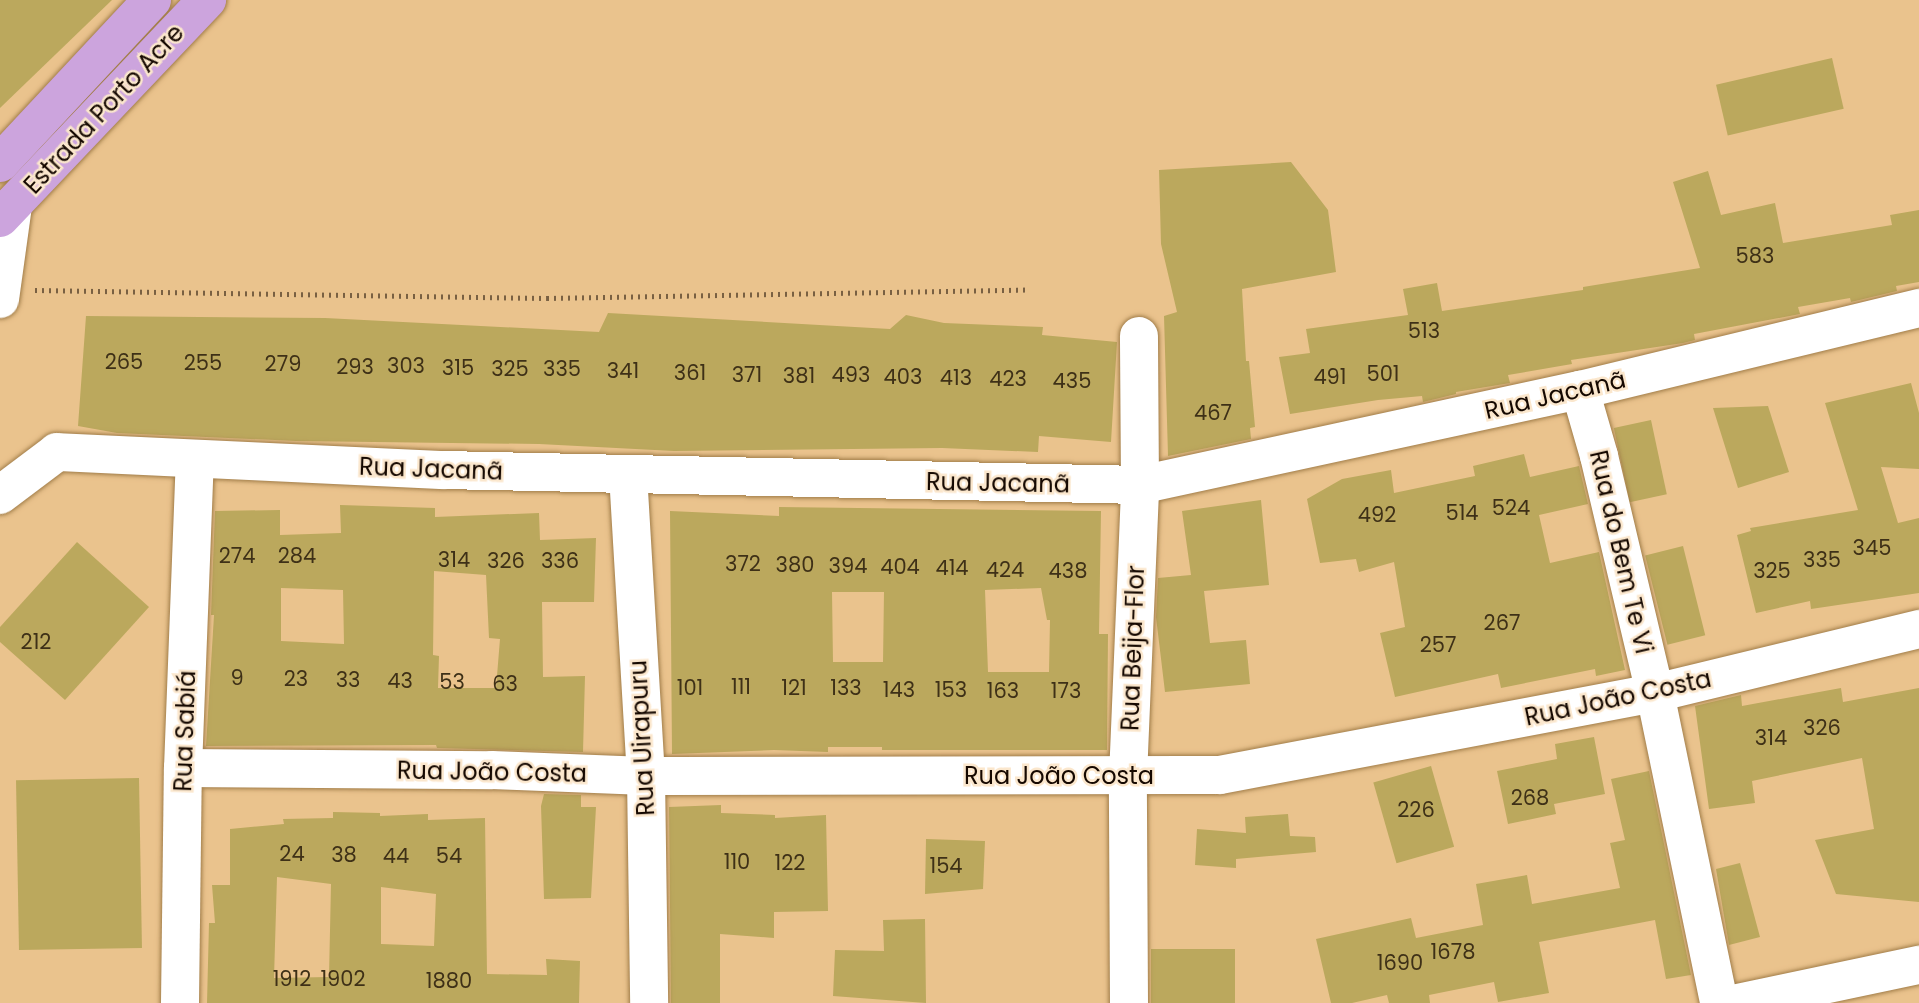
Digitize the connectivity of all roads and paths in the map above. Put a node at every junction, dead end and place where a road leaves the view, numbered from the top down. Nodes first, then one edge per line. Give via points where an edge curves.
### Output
1 (152, 0) edge
2 (207, 0) edge
3 (0, 163) edge
4 (6, 212) edge
5 (1028, 290) dead end
6 (1, 294) edge
7 (1919, 308) edge
8 (1139, 336) dead end
9 (1580, 390) junction
10 (195, 460) junction
11 (628, 474) junction
12 (1140, 485) junction
13 (1, 493) edge
14 (1919, 629) edge
15 (1655, 693) junction
16 (183, 768) junction
17 (646, 776) junction
18 (1128, 777) junction
19 (1919, 965) edge
20 (180, 1003) edge
21 (649, 1003) edge
22 (1129, 1003) edge
23 (1719, 1003) edge
24 (1738, 1003) edge

1 - 3 main road, Estrada Porto Acre
2 - 4 main road, Estrada Porto Acre
4 - 6 street
5 - 6 path via 547,299
7 - 9 street, Rua Jacanã
8 - 12 street, Rua Beija-Flor
9 - 12 street, Rua Jacanã
9 - 15 street, Rua do Bem Te Vi
10 - 11 street, Rua Jacanã
10 - 13 street, Rua Jacanã via 57,452
10 - 16 street, Rua Sabiá
11 - 12 street, Rua Jacanã
11 - 17 street, Rua Uirapuru
12 - 18 street, Rua Beija-Flor
14 - 15 street, Rua João Costa
15 - 18 street, Rua João Costa via 1220,775
15 - 23 street, Rua do Bem Te Vi
16 - 17 street, Rua João Costa
16 - 20 street, Rua Sabiá
17 - 18 street, Rua João Costa
17 - 21 street, Rua Uirapuru
18 - 22 street, Rua Beija-Flor
19 - 24 street

